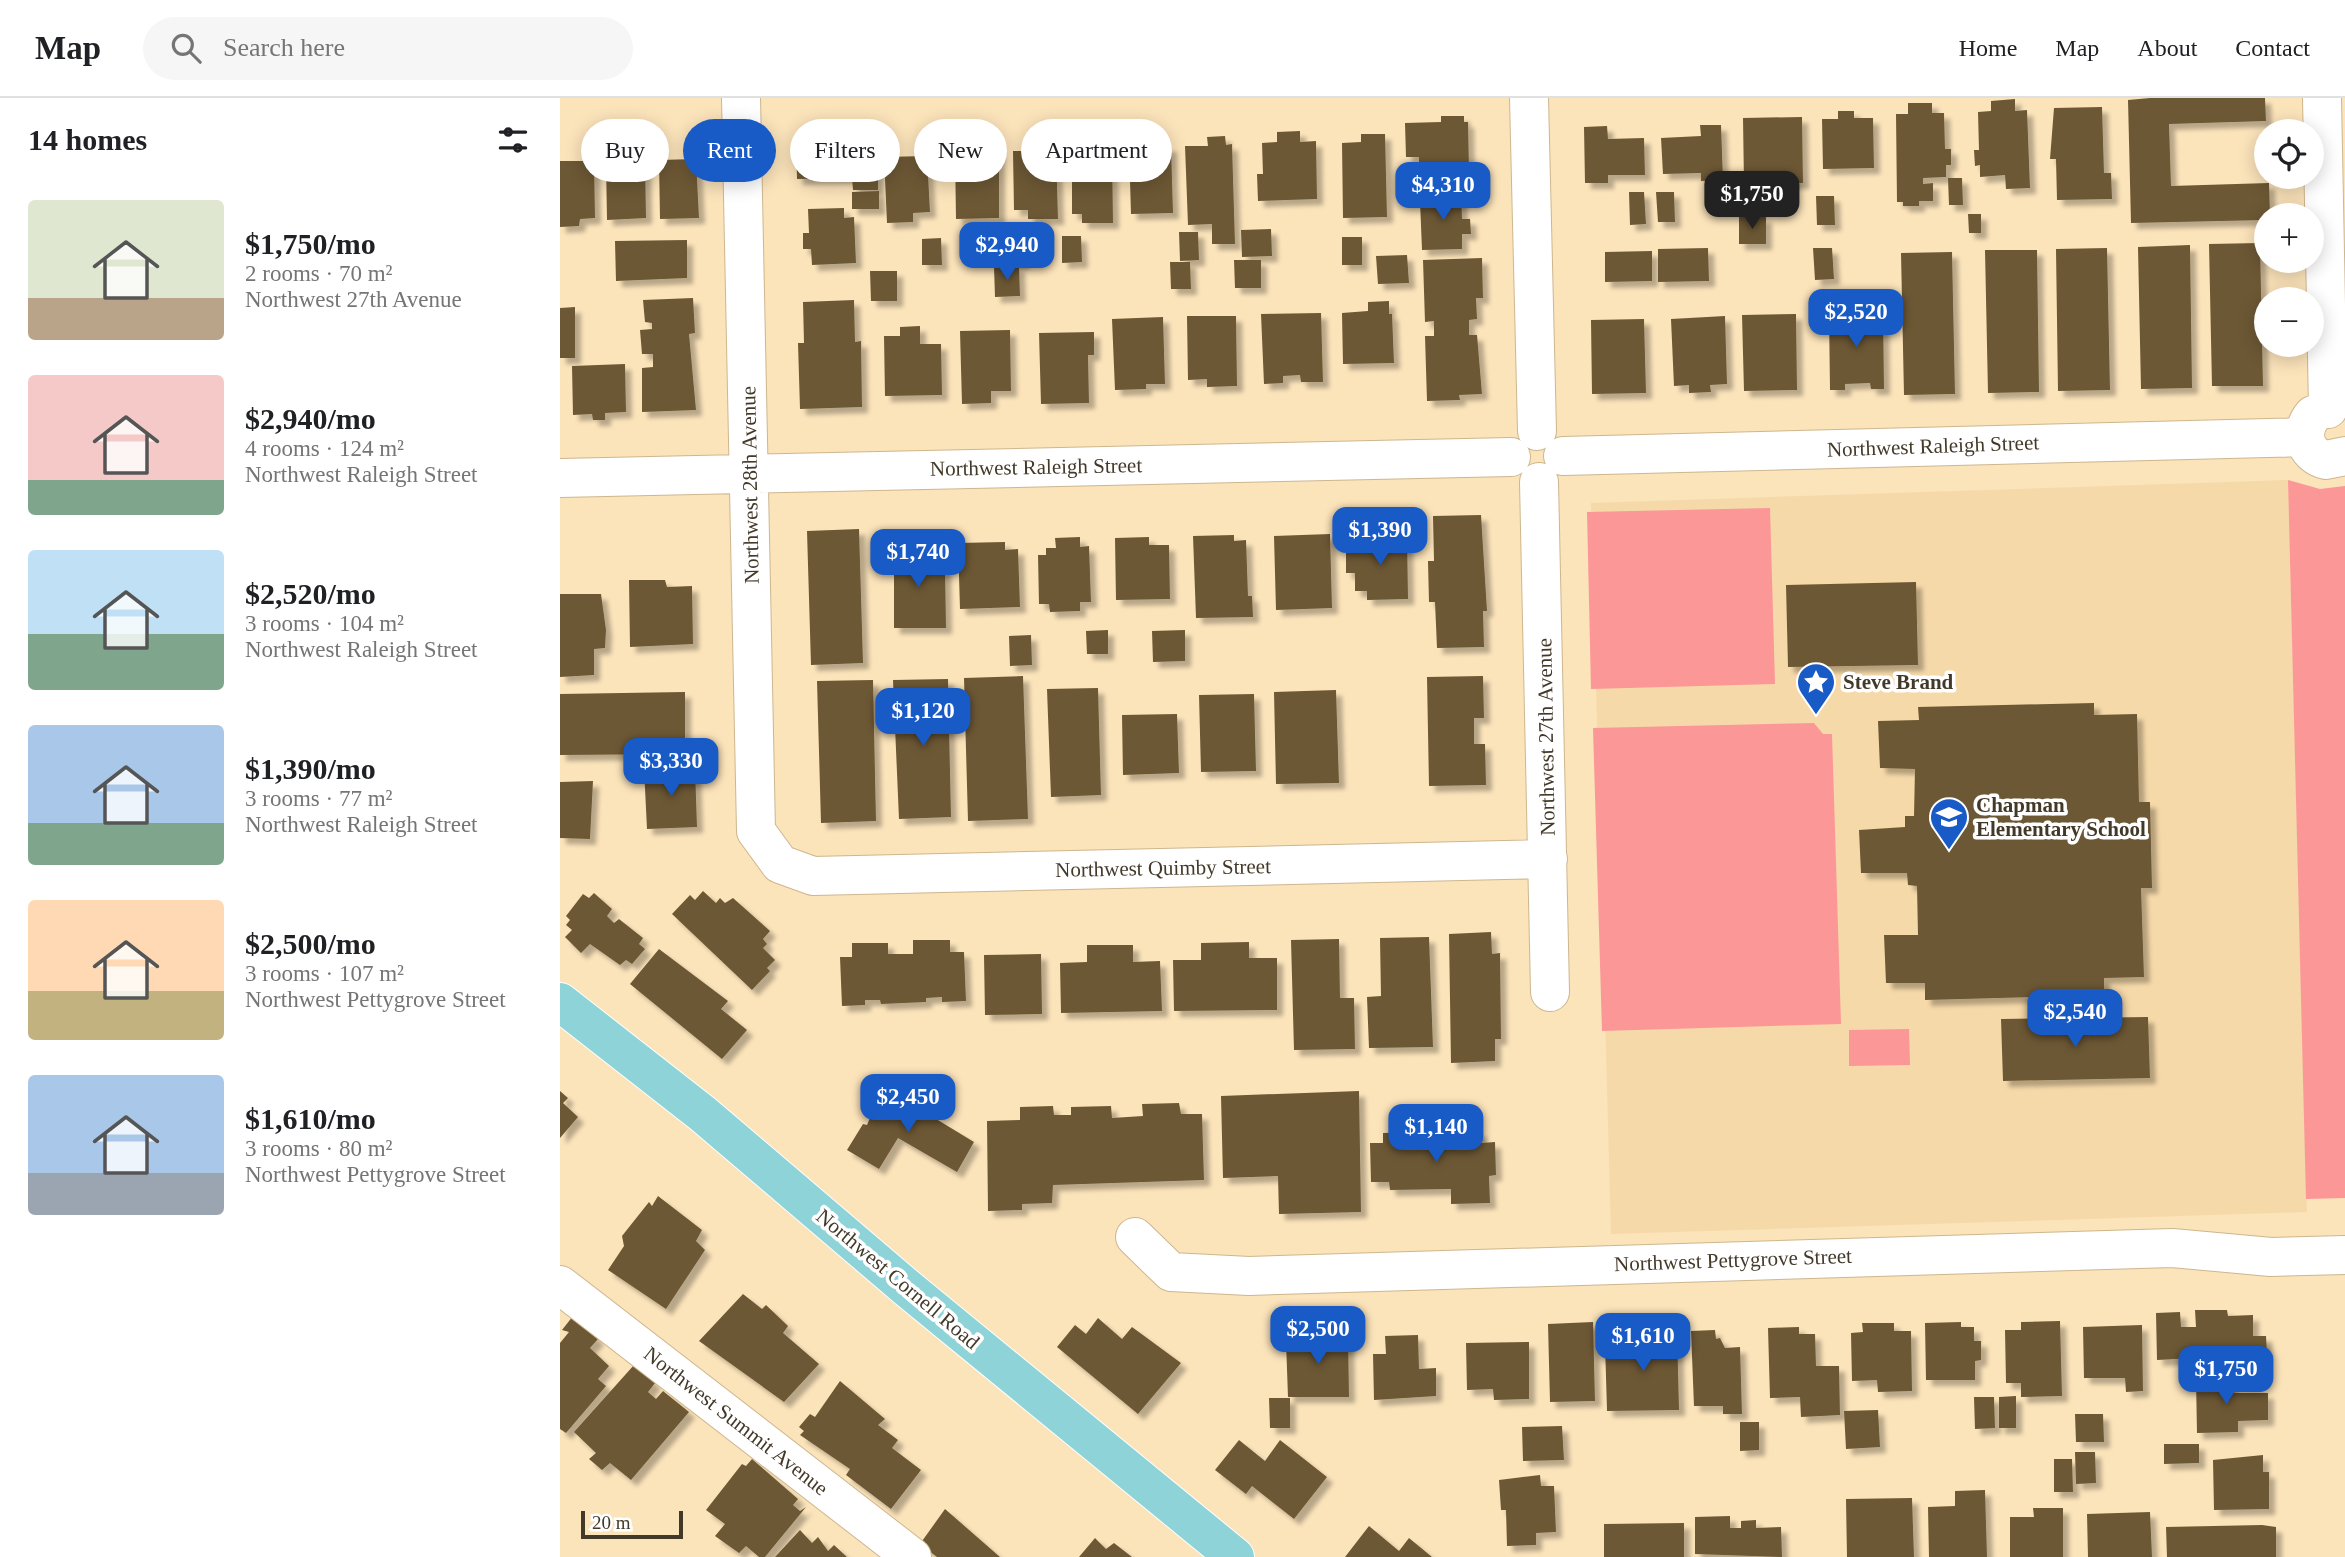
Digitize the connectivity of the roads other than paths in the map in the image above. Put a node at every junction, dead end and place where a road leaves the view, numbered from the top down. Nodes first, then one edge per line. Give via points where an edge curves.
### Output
1 (741, 98) edge
2 (1529, 98) edge
3 (2322, 98) edge
4 (2326, 420) edge
5 (2345, 456) edge
6 (1537, 457) junction
7 (750, 473) junction
8 (560, 478) edge
9 (1548, 859) junction
10 (780, 864) joint
11 (1550, 992) dead end
12 (560, 1002) edge
13 (1135, 1237) dead end
14 (2345, 1255) edge
15 (560, 1285) edge
16 (912, 1557) edge
17 (1235, 1557) edge

1 - 7 street, Northwest 28th Avenue
2 - 6 street, Northwest 27th Avenue
3 - 4 street
4 - 5 street via 2311,452 2320,459
4 - 6 street, Northwest Raleigh Street
6 - 7 street, Northwest Raleigh Street
6 - 9 street, Northwest 27th Avenue
7 - 8 street, Northwest Raleigh Street
7 - 10 street, Northwest 28th Avenue via 756,831
9 - 10 street, Northwest Quimby Street via 813,876
9 - 11 street, Northwest 27th Avenue
12 - 17 main road, Northwest Cornell Road via 703,1114
13 - 14 street, Northwest Pettygrove Street via 1171,1272 1249,1276 2172,1248 2271,1257
15 - 16 street, Northwest Summit Avenue

